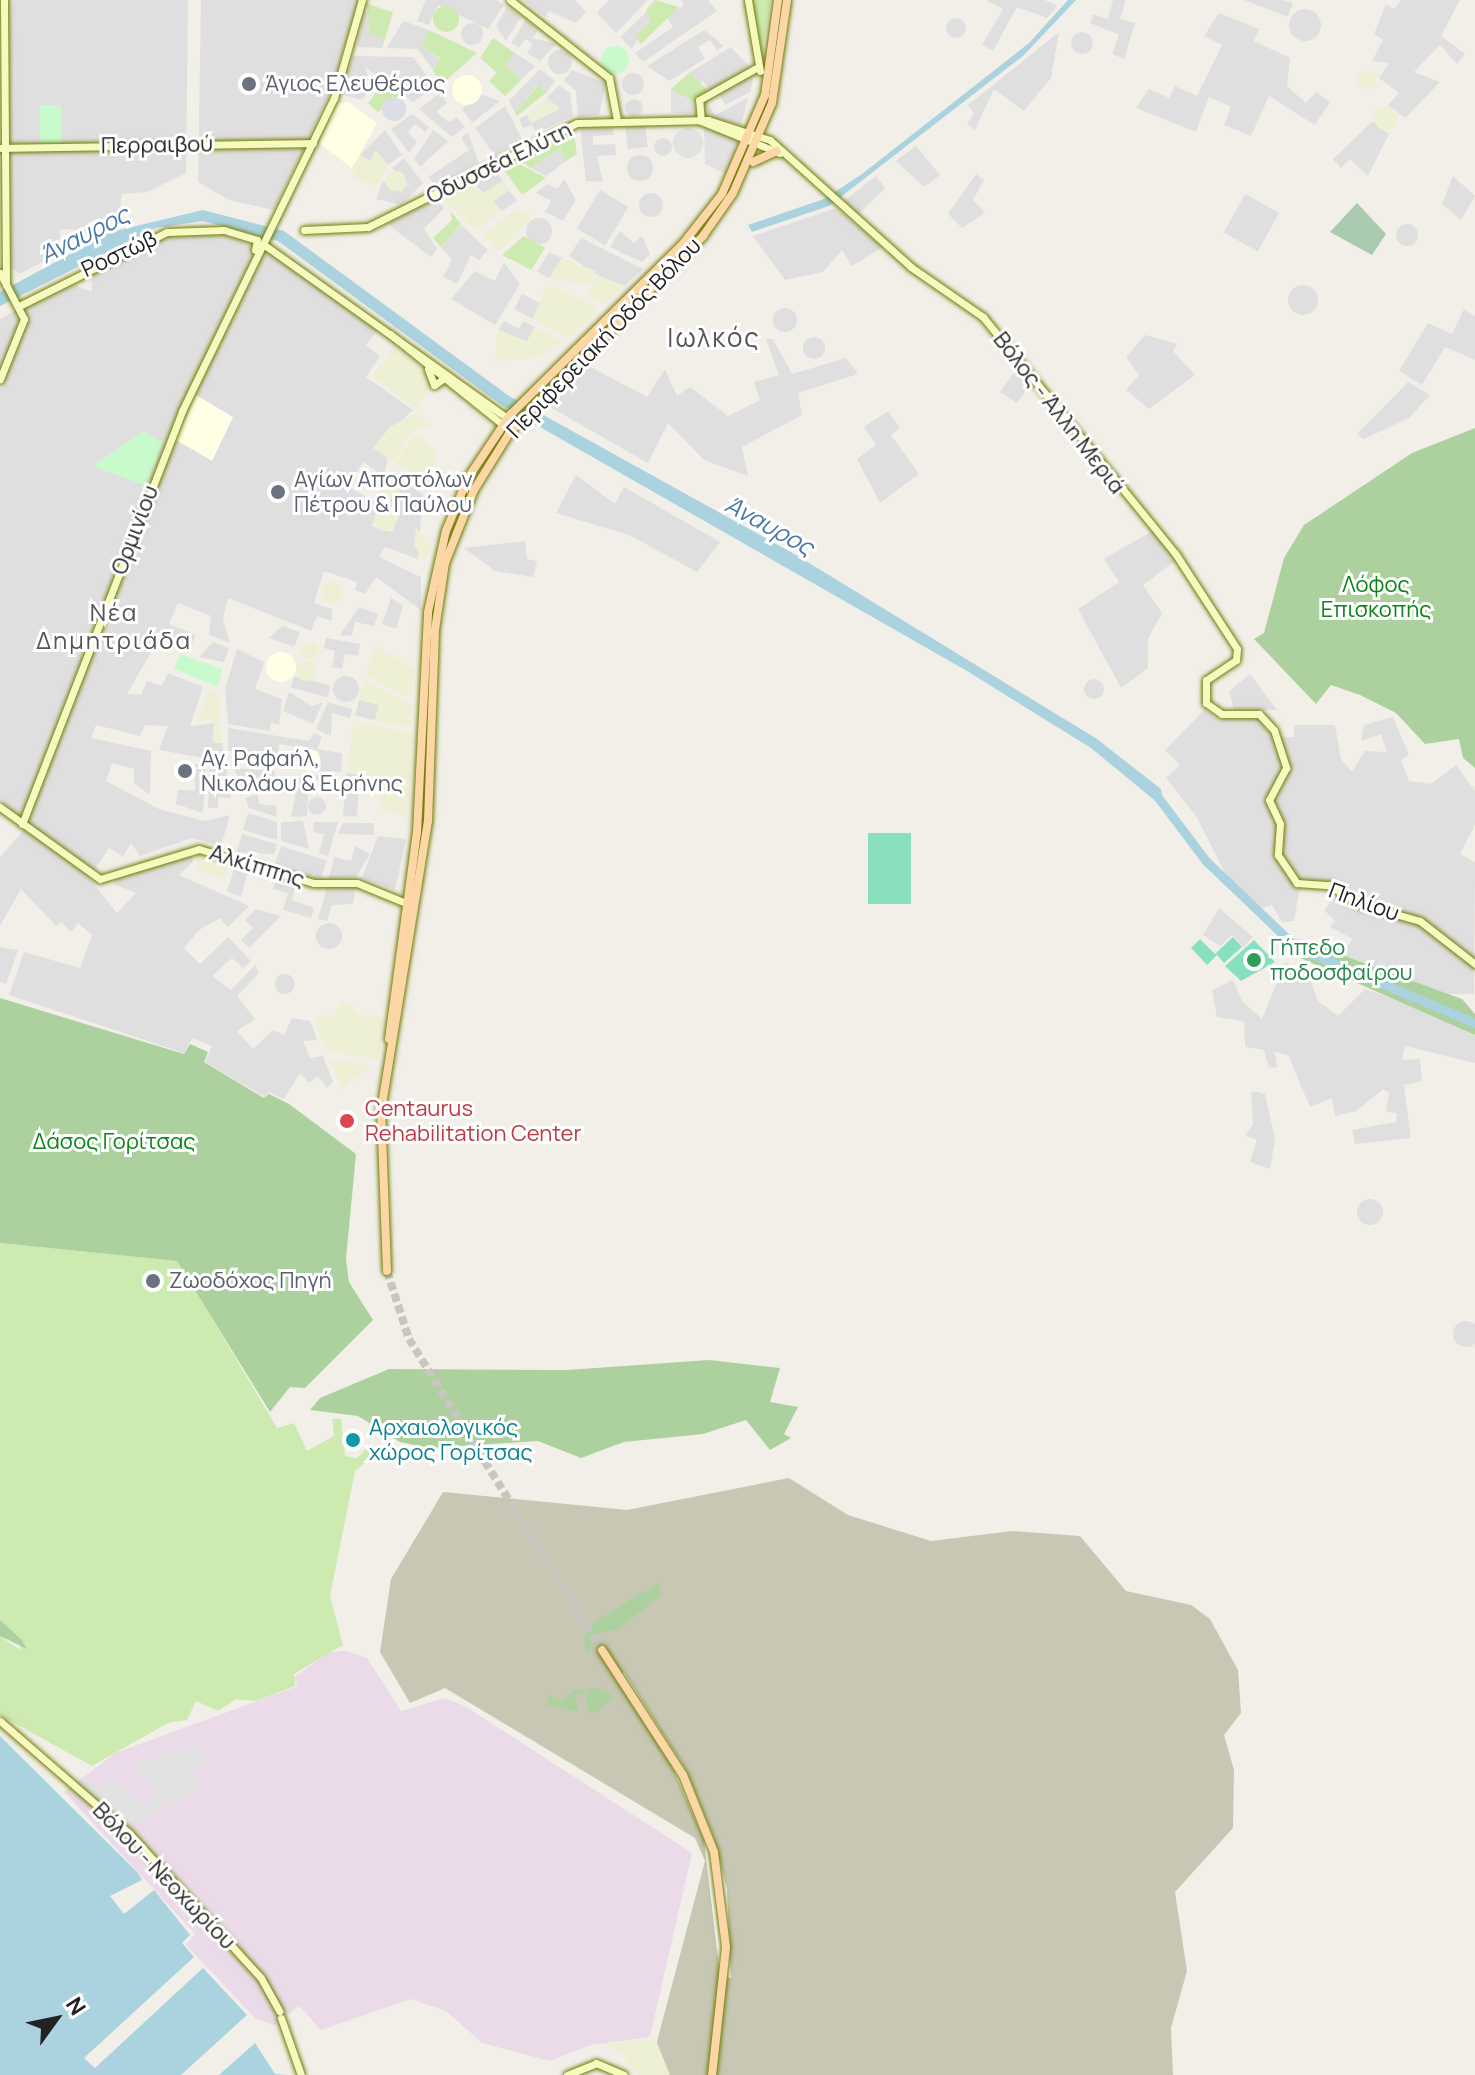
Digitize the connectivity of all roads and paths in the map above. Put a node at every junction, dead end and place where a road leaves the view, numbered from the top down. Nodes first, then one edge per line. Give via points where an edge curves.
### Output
1 (4, 0) edge
2 (362, 0) edge
3 (510, 0) edge
4 (748, 0) edge
5 (778, 0) edge
6 (787, 0) edge
7 (617, 120) junction
8 (701, 121) junction
9 (757, 137) junction
10 (313, 143) junction
11 (2, 148) edge
12 (777, 151) junction
13 (793, 161) junction
14 (749, 165) junction
15 (304, 230) dead end
16 (264, 243) junction
17 (0, 273) edge
18 (7, 285) junction
19 (236, 298) junction
20 (18, 305) junction
21 (387, 328) junction
22 (0, 379) edge
23 (506, 419) junction
24 (1206, 703) joint
25 (0, 807) edge
26 (22, 824) junction
27 (412, 902) junction
28 (1475, 964) edge
29 (387, 1271) tunnel mouth
30 (602, 1650) tunnel mouth
31 (0, 1721) edge
32 (712, 2074) edge
33 (301, 2075) edge
34 (567, 2075) edge
35 (624, 2075) edge

1 - 11 street
2 - 10 street, Ορμινίου
3 - 7 street via 609,78
4 - 8 street via 758,69 699,100
5 - 9 main road, Περιφερειακή Οδός Βόλου
6 - 9 main road, Περιφερειακή Οδός Βόλου
7 - 8 street, Οδυσσέα Ελύτη
7 - 15 street, Οδυσσέα Ελύτη via 566,127 361,230
8 - 9 street, Οδυσσέα Ελύτη
9 - 12 street, Βόλος - Άλλη Μεριά
9 - 13 street, Βόλος - Άλλη Μεριά
9 - 14 main road, Περιφερειακή Οδός Βόλου
9 - 23 main road, Περιφερειακή Οδός Βόλου via 682,245
10 - 11 street, Περραιβού
10 - 16 street, Ορμινίου
11 - 18 street
12 - 13 street, Βόλος - Άλλη Μεριά
12 - 14 main road
13 - 24 street, Βόλος - Άλλη Μεριά via 836,203 983,317 1114,486 1169,545 1237,649 1236,660 1206,680
14 - 27 main road, Περιφερειακή Οδός Βόλου via 703,236 518,421 474,490 442,577
16 - 19 street, Ορμινίου
16 - 21 street
17 - 18 street
18 - 20 street
19 - 20 street, Ροστώβ via 259,243 224,230 145,238
19 - 26 street, Ορμινίου via 170,440
20 - 22 street via 24,324
21 - 23 street
21 - 23 street via 427,367
23 - 27 main road, Περιφερειακή Οδός Βόλου via 458,499 432,580
24 - 28 street, Πηλίου via 1222,714 1259,714 1273,727 1286,768 1269,800 1280,824 1278,855 1297,883 1329,885 1368,907 1420,921
25 - 26 street
26 - 27 street, Αλκίππης via 100,879 132,864 198,848 314,883 353,882
27 - 29 main road, Περιφερειακή Οδός Βόλου via 380,1121
30 - 32 main road via 703,1818 725,1904 724,1974
31 - 33 street, Βόλου - Νεοχωρίου via 129,1833 265,1983
34 - 35 street via 596,2063

